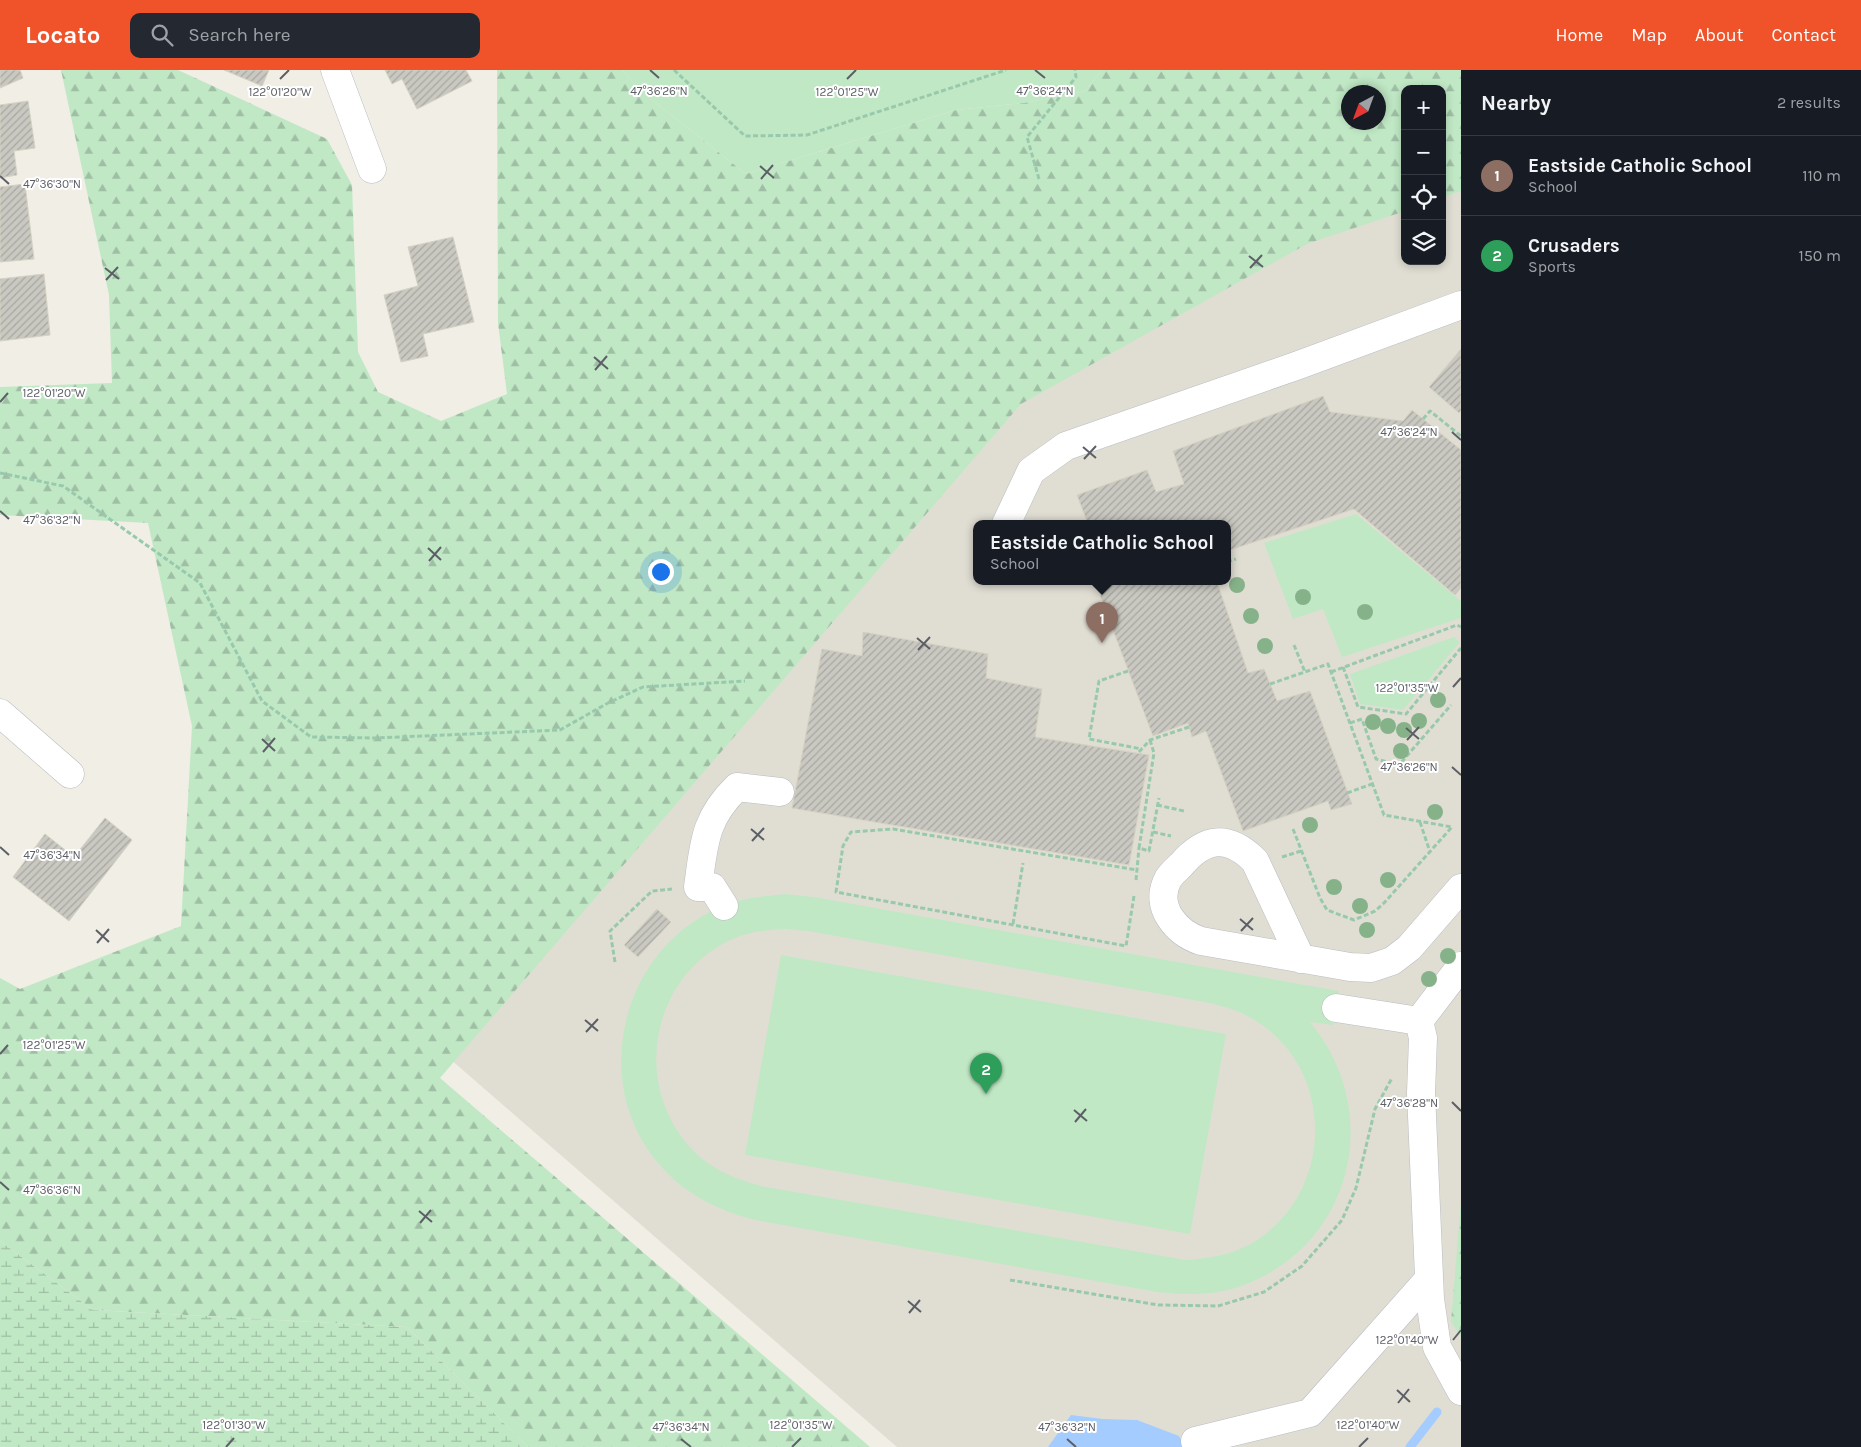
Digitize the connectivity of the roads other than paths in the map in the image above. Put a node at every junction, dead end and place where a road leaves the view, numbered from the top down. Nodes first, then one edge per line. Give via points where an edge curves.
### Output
1 (335, 70) edge
2 (372, 168) dead end
3 (1461, 305) edge
4 (1008, 520) edge
5 (0, 714) edge
6 (70, 774) dead end
7 (780, 792) dead end
8 (1461, 888) edge
9 (724, 906) dead end
10 (1301, 959) junction
11 (1461, 966) edge
12 (1336, 1008) dead end
13 (1419, 1022) junction
14 (1429, 1279) junction
15 (1461, 1391) edge
16 (1195, 1441) dead end

1 - 2 street
3 - 4 street via 1066,446 1032,470
5 - 6 street
7 - 9 street via 737,787 721,802 711,819 698,888 712,887
8 - 10 street via 1409,948 1392,961 1371,968
10 - 10 street via 1255,861 1246,852 1220,842 1207,844 1195,849 1168,879 1165,906 1170,919 1189,937
11 - 13 street
12 - 13 street
13 - 14 street via 1423,1038 1421,1093
14 - 15 street via 1437,1347
14 - 16 street via 1310,1413

